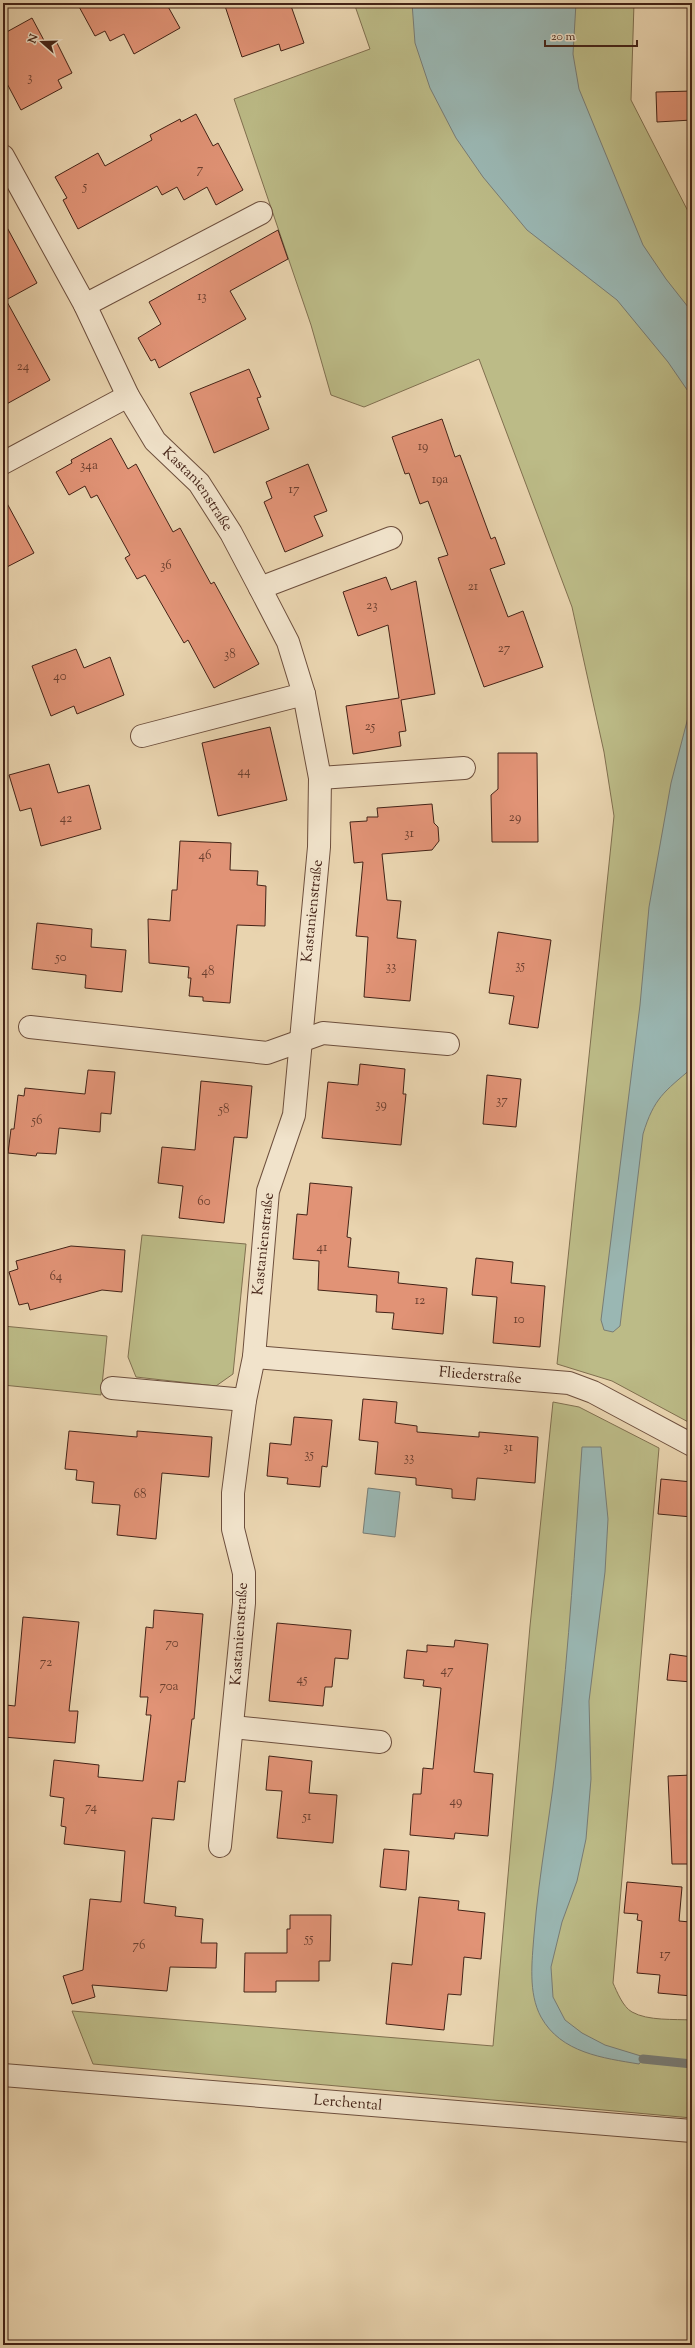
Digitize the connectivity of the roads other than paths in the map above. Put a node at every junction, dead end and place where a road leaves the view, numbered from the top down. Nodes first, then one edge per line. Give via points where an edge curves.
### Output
1 (3, 156) edge
2 (261, 213) dead end
3 (85, 305) junction
4 (128, 396) junction
5 (3, 463) edge
6 (391, 538) dead end
7 (260, 588) junction
8 (304, 694) junction
9 (142, 736) dead end
10 (464, 768) dead end
11 (320, 778) junction
12 (30, 1027) dead end
13 (299, 1043) junction
14 (448, 1044) dead end
15 (254, 1357) junction
16 (112, 1388) dead end
17 (245, 1400) junction
18 (692, 1445) edge
19 (233, 1727) junction
20 (380, 1742) dead end
21 (220, 1846) dead end
22 (3, 2075) edge
23 (692, 2132) edge

1 - 3 street, Kastanienstraße
2 - 3 street
3 - 4 street, Kastanienstraße
4 - 5 street
4 - 7 street, Kastanienstraße via 155,441 199,483 231,533
6 - 7 street
7 - 8 street, Kastanienstraße via 288,642
8 - 9 street
8 - 11 street, Kastanienstraße
10 - 11 street
11 - 13 street, Kastanienstraße via 319,847
12 - 13 street via 267,1053
13 - 14 street via 323,1033
13 - 15 street, Kastanienstraße via 294,1115 268,1191
15 - 17 street, Kastanienstraße
15 - 18 street, Fliederstraße via 569,1384 593,1392
16 - 17 street
17 - 19 street, Kastanienstraße via 233,1493 233,1529 244,1573 244,1603
19 - 20 street
19 - 21 street, Kastanienstraße
22 - 23 street, Lerchental

